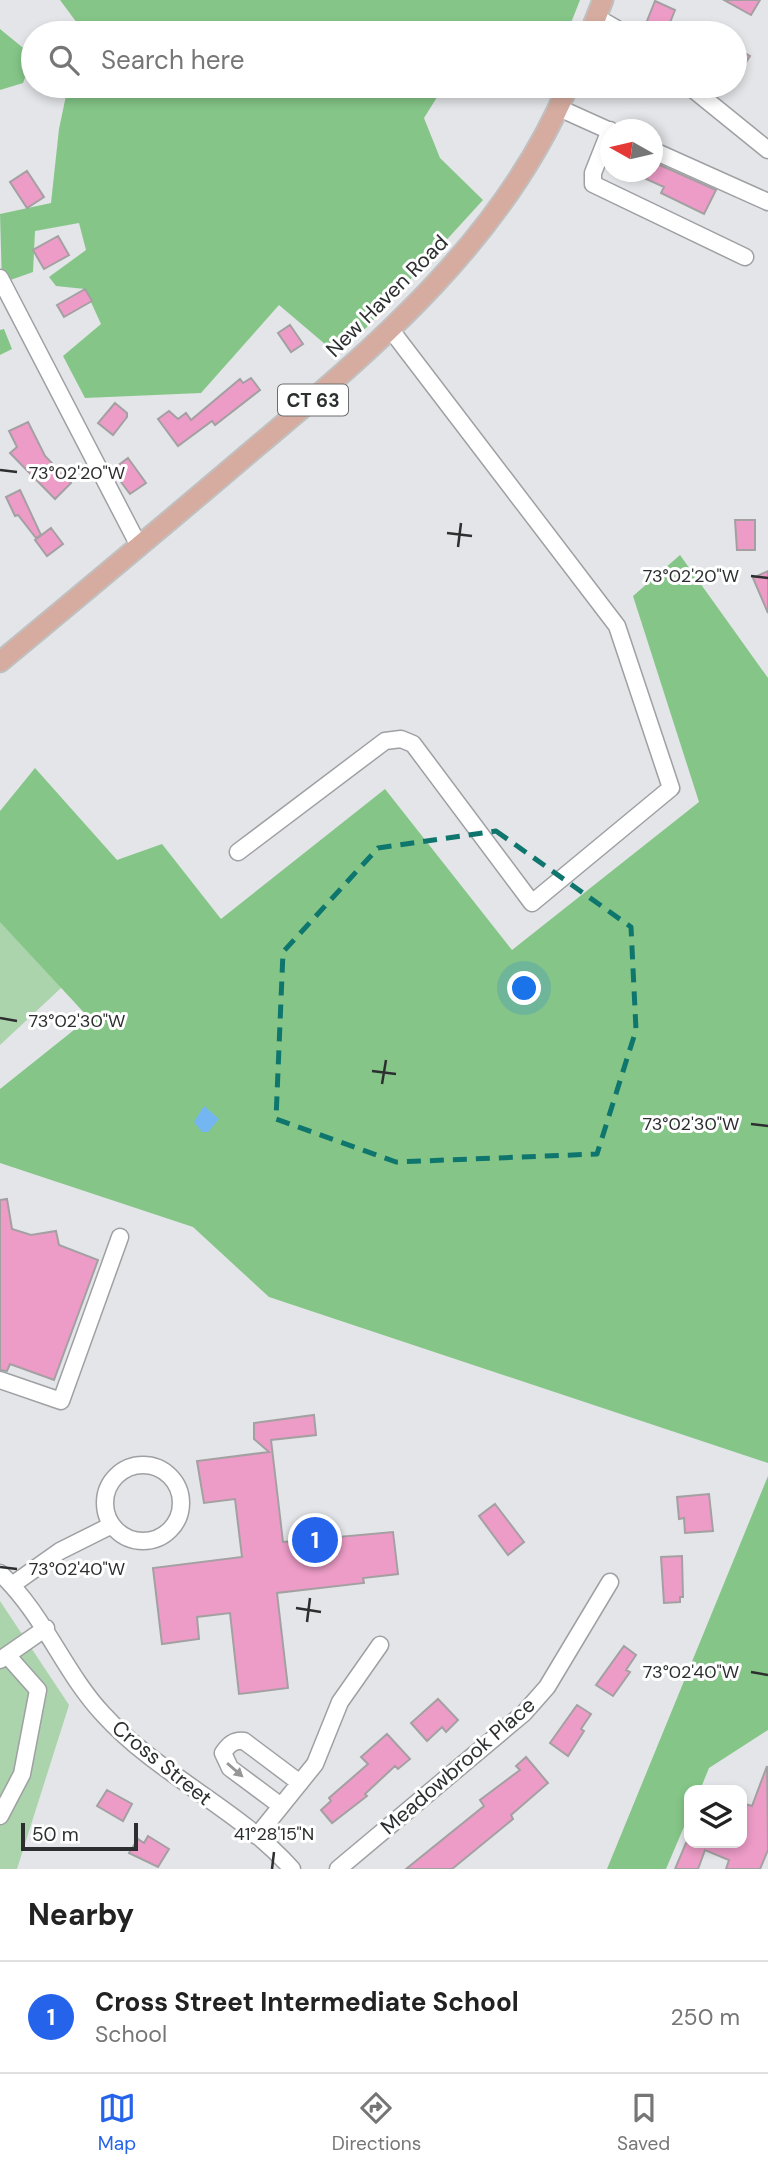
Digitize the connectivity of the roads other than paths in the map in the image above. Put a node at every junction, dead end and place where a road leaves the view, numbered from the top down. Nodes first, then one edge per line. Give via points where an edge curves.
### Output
1 (563, 98) edge
2 (704, 98) edge
3 (559, 108) junction
4 (600, 126) edge
5 (768, 150) edge
6 (663, 155) edge
7 (600, 156) edge
8 (768, 202) edge
9 (745, 257) dead end
10 (0, 278) edge
11 (391, 330) junction
12 (139, 546) junction
13 (0, 662) edge
14 (238, 852) dead end
15 (120, 1237) dead end
16 (0, 1380) edge
17 (111, 1525) junction
18 (0, 1573) edge
19 (610, 1582) dead end
20 (12, 1585) junction
21 (46, 1628) junction
22 (380, 1645) dead end
23 (4, 1658) edge
24 (300, 1783) junction
25 (281, 1806) junction
26 (0, 1816) edge
27 (257, 1836) junction
28 (292, 1869) edge
29 (338, 1869) edge

1 - 3 main road, New Haven Road / CT 63
2 - 5 street
3 - 4 street
3 - 11 main road, New Haven Road / CT 63 via 506,198 455,264
6 - 8 street
7 - 9 street via 593,184
10 - 12 street
11 - 12 main road, New Haven Road / CT 63
11 - 14 street via 617,626 671,788 533,903 413,744 401,739 385,741
12 - 13 main road, New Haven Road / CT 63
15 - 16 street via 61,1401
17 - 17 street via 104,1501 114,1477 136,1465 161,1469 171,1477 180,1500 174,1523 166,1532 156,1539 131,1539
17 - 20 street via 60,1550
18 - 20 street, Cross Street
19 - 29 street, Meadowbrook Place via 547,1687 524,1713
20 - 21 street, Cross Street
21 - 23 street
21 - 27 street, Cross Street via 87,1694 122,1734
22 - 24 street via 340,1702 315,1764
23 - 26 street via 38,1690 22,1774
24 - 25 street
24 -> 25 street via 244,1741 228,1745 223,1753 230,1768
25 - 27 street
27 - 28 street, Cross Street

